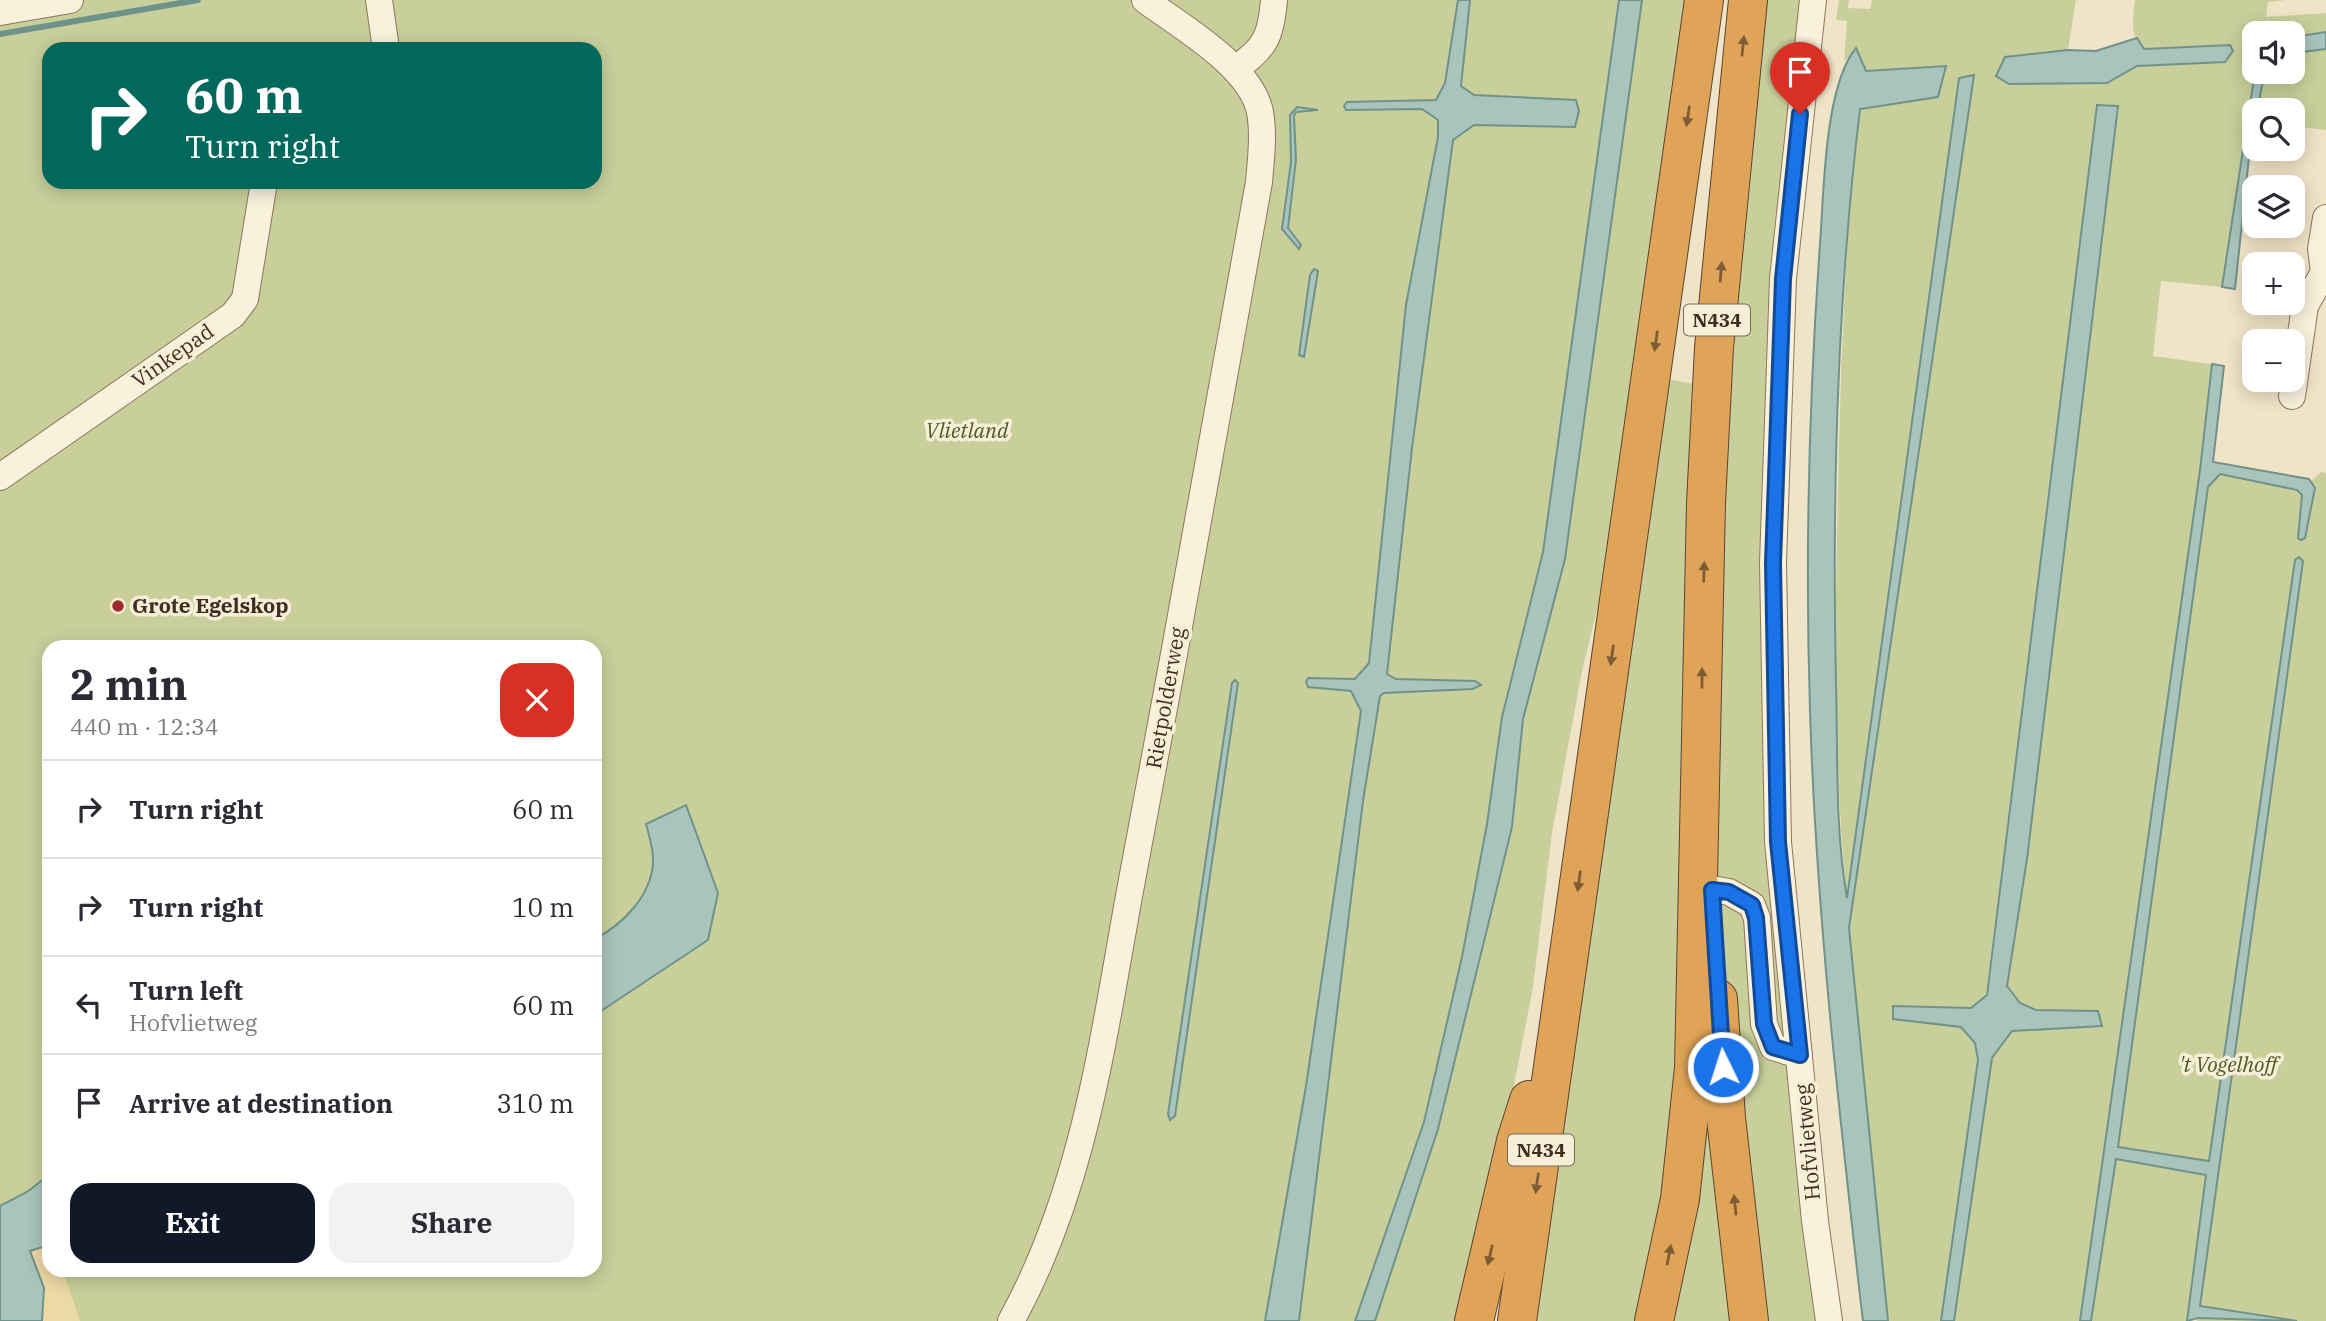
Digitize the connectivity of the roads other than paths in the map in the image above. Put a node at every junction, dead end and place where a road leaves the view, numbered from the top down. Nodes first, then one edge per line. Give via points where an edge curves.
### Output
1 (69, 0) edge
2 (379, 0) edge
3 (1145, 0) edge
4 (1274, 0) edge
5 (1704, 0) edge
6 (1748, 0) edge
7 (1813, 0) edge
8 (0, 12) edge
9 (385, 42) edge
10 (1235, 69) junction
11 (263, 189) edge
12 (2326, 218) edge
13 (2292, 396) dead end
14 (0, 477) edge
15 (1703, 715) junction
16 (1712, 890) junction
17 (1563, 994) junction
18 (1800, 1055) junction
19 (1011, 1321) edge
20 (1474, 1321) edge
21 (1517, 1321) edge
22 (1654, 1321) edge
23 (1749, 1321) edge
24 (1829, 1321) edge

1 - 8 street
2 - 9 street
3 - 10 street, Rietpolderweg
4 - 10 street via 1271,32 1252,58
5 -> 17 highway, N434
15 -> 6 highway, N434 via 1705,517 1714,348
7 - 18 street, Hofvlietweg via 1783,279 1773,563 1778,842
10 - 19 street, Rietpolderweg via 1259,109 1261,158 1216,420 1111,1006 1079,1153 1042,1263
11 - 14 street, Vinkepad via 246,299 233,315
12 - 13 street via 2321,249 2325,272 2305,306
15 - 16 highway, N434
22 -> 15 highway, N434 via 1680,1199 1694,1068
16 - 18 street via 1729,892 1752,905 1764,1024 1773,1047
23 -> 16 highway, N434 via 1726,1118
17 -> 20 highway, N434 via 1516,1141
17 -> 21 highway, N434
18 - 24 street, Hofvlietweg

